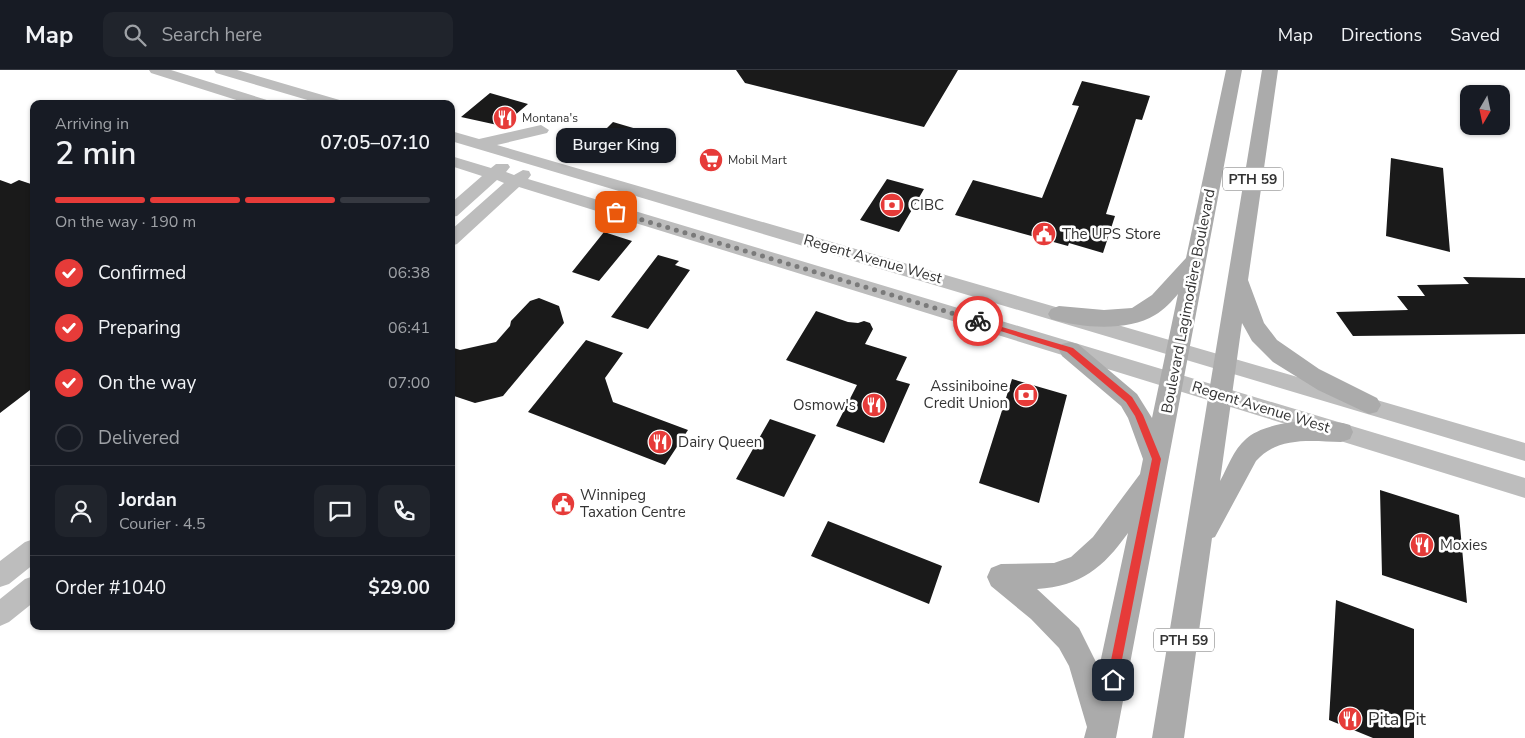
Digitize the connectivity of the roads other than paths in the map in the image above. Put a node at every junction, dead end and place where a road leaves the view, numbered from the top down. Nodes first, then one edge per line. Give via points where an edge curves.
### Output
1 (156, 70) edge
2 (221, 70) edge
3 (1234, 70) edge
4 (1270, 70) edge
5 (253, 100) edge
6 (324, 100) edge
7 (541, 130) dead end
8 (455, 137) edge
9 (478, 144) junction
10 (517, 155) junction
11 (538, 161) junction
12 (455, 162) edge
13 (493, 174) junction
14 (515, 182) junction
15 (455, 208) edge
16 (736, 219) junction
17 (455, 236) edge
18 (720, 243) junction
19 (1196, 260) junction
20 (1238, 279) junction
21 (1058, 314) junction
22 (1178, 349) junction
23 (1070, 350) junction
24 (1226, 363) junction
25 (1172, 380) junction
26 (1221, 395) junction
27 (1369, 405) junction
28 (1341, 432) junction
29 (1525, 452) edge
30 (1154, 467) junction
31 (1525, 488) edge
32 (1199, 542) junction
33 (30, 553) edge
34 (0, 576) edge
35 (30, 590) edge
36 (0, 614) edge
37 (1101, 733) edge
38 (1168, 738) edge

1 - 5 main road
2 - 6 main road
3 - 19 main road, Boulevard Lagimodière Boulevard / PTH 59
4 - 20 main road, PTH 59
7 - 9 main road
8 - 9 main road, Regent Avenue West
9 - 10 main road, Regent Avenue West
10 - 11 main road, Regent Avenue West
10 - 13 main road
11 - 14 main road
11 - 16 main road, Regent Avenue West
12 - 13 main road, Regent Avenue West
13 - 14 main road, Regent Avenue West
13 - 15 main road
14 - 17 main road
14 - 18 main road, Regent Avenue West
16 - 18 main road
16 - 21 main road, Regent Avenue West
18 - 23 main road, Regent Avenue West
19 - 21 main road via 1154,305 1141,313 1115,317
19 - 22 main road, Boulevard Lagimodière Boulevard / PTH 59
20 - 24 main road, PTH 59
20 - 27 main road via 1259,334 1284,359
21 - 22 main road, Regent Avenue West
22 - 24 main road, Regent Avenue West
22 - 25 main road, Boulevard Lagimodière Boulevard / PTH 59
23 - 25 main road, Regent Avenue West
23 - 30 main road via 1129,400 1139,415
24 - 26 main road, PTH 59
24 - 27 main road, Regent Avenue West
25 - 26 main road, Regent Avenue West
25 - 30 main road, Boulevard Lagimodière Boulevard / PTH 59
26 - 28 main road, Regent Avenue West
26 - 32 main road, PTH 59
27 - 29 main road, Regent Avenue West
28 - 31 main road, Regent Avenue West
28 - 32 main road via 1286,432 1254,445 1242,460 1240,470
30 - 37 main road, Boulevard Lagimodière Boulevard / PTH 59
30 - 37 main road via 1111,536 1084,564 1071,571 1044,577 1002,577 1074,646 1090,684
32 - 38 main road, PTH 59
33 - 34 main road
35 - 36 main road

